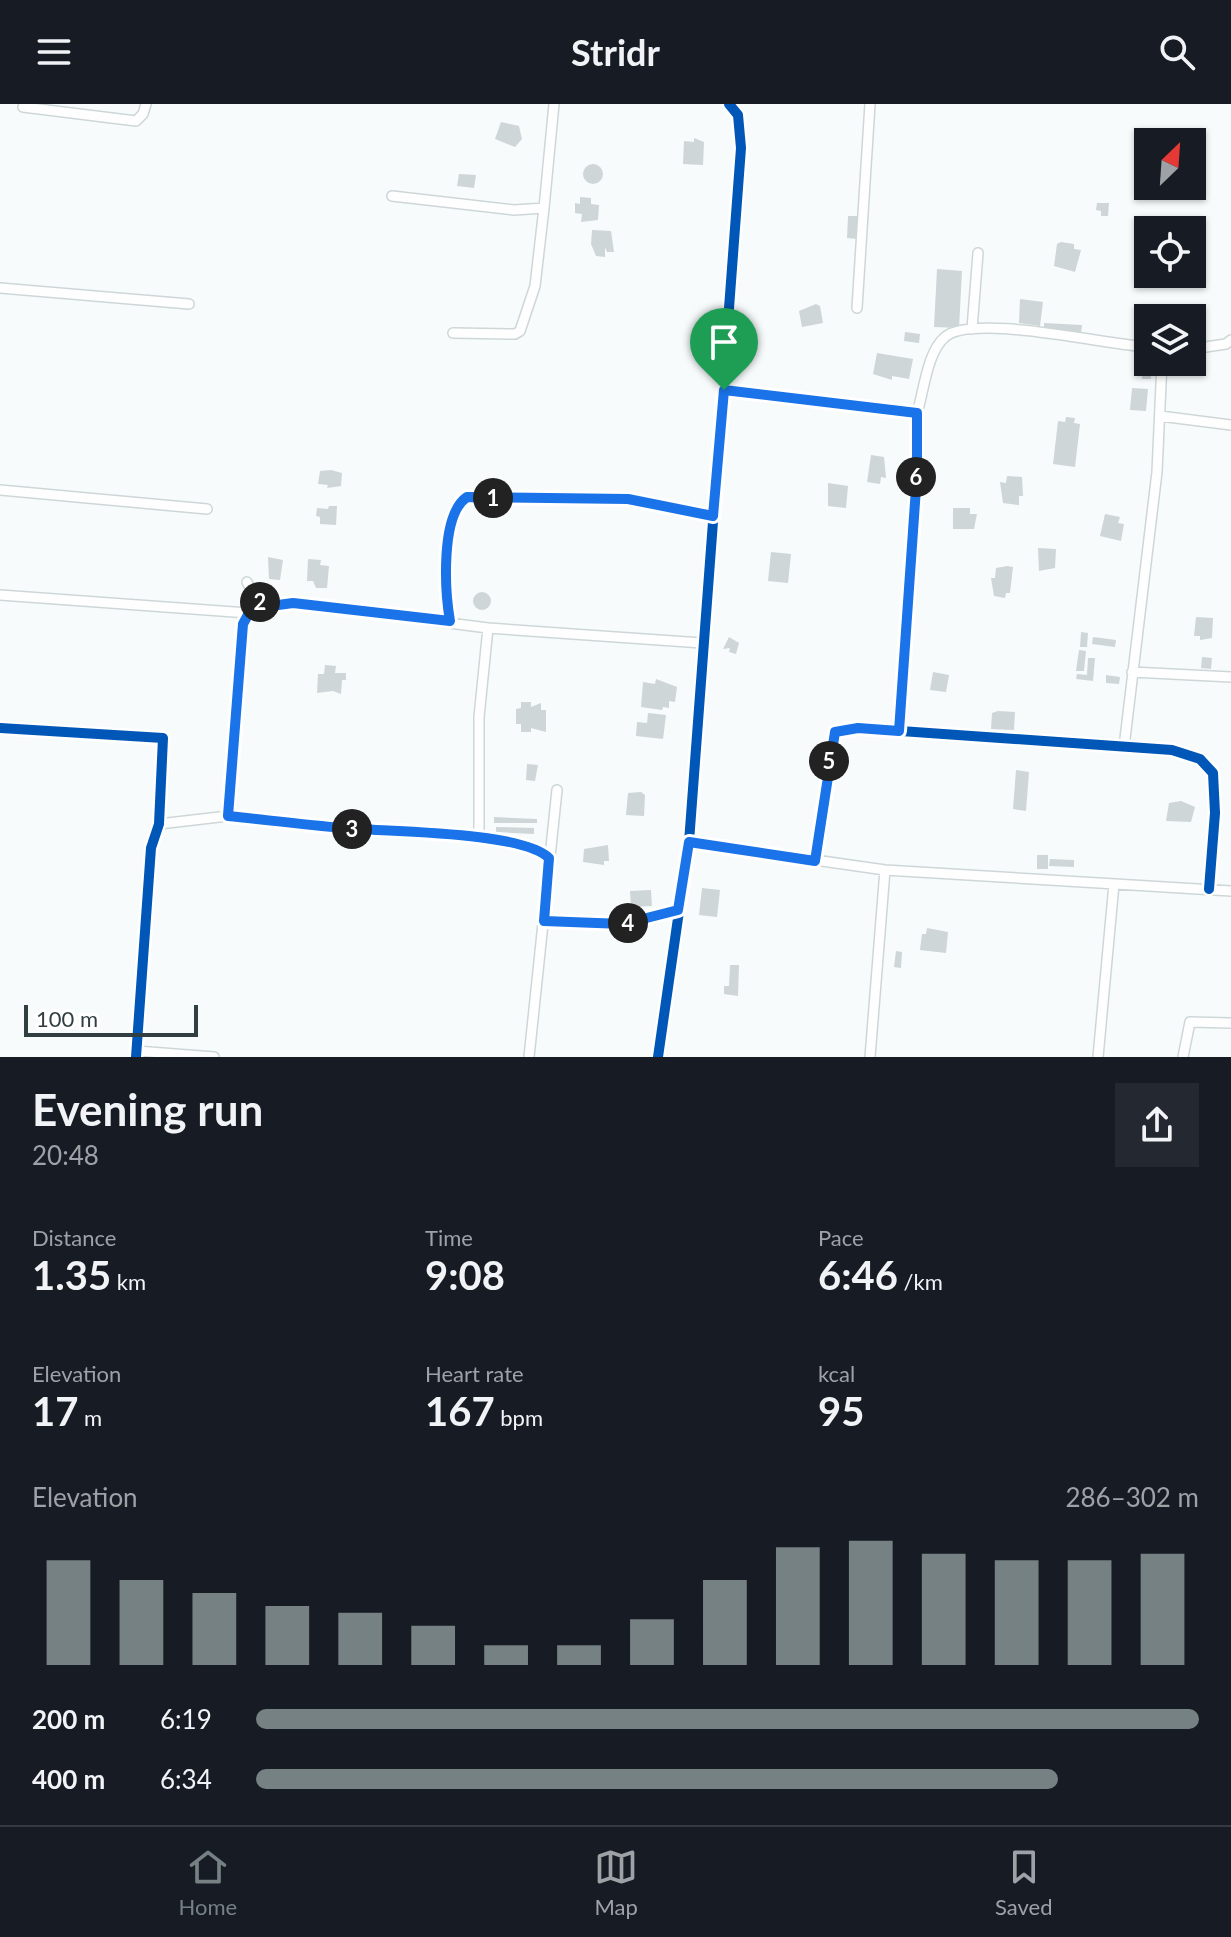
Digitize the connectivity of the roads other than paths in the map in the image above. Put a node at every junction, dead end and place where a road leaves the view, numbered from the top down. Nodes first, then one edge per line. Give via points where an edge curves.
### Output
1 (146, 104) edge
2 (554, 104) edge
3 (729, 104) edge
4 (870, 104) edge
5 (23, 107) dead end
6 (392, 196) dead end
7 (544, 208) junction
8 (978, 253) dead end
9 (0, 288) edge
10 (189, 304) dead end
11 (857, 308) dead end
12 (972, 329) junction
13 (453, 333) dead end
14 (1231, 340) edge
15 (1134, 346) edge
16 (1206, 347) edge
17 (1161, 376) edge
18 (724, 390) junction
19 (917, 413) junction
20 (1160, 416) junction
21 (1231, 425) edge
22 (0, 490) edge
23 (207, 509) dead end
24 (713, 516) junction
25 (247, 582) dead end
26 (0, 595) edge
27 (256, 600) junction
28 (248, 613) junction
29 (450, 621) junction
30 (488, 628) junction
31 (702, 643) junction
32 (1132, 672) junction
33 (1231, 677) edge
34 (0, 728) edge
35 (899, 731) junction
36 (1124, 747) junction
37 (557, 790) dead end
38 (228, 816) junction
39 (159, 824) junction
40 (479, 837) junction
41 (689, 842) junction
42 (549, 858) junction
43 (815, 861) junction
44 (885, 870) junction
45 (1114, 884) junction
46 (1209, 889) junction
47 (1231, 891) edge
48 (678, 910) junction
49 (544, 921) junction
50 (1231, 1023) edge
51 (136, 1054) edge
52 (214, 1057) edge
53 (529, 1057) edge
54 (658, 1057) edge
55 (870, 1057) edge
56 (1098, 1057) edge
57 (1183, 1057) edge

1 - 5 street via 136,121
2 - 7 street
3 - 18 street via 738,115 741,148
4 - 11 street
6 - 7 street via 501,209
7 - 13 street via 535,286 520,331
8 - 12 street
9 - 10 street
12 - 15 street via 1031,331
12 - 19 street via 946,335 935,349
14 - 16 street
17 - 20 street
18 - 19 street
18 - 24 street
19 - 35 street
20 - 21 street
20 - 32 street
22 - 23 street
24 - 29 street via 628,499 467,497 455,509 451,524 446,599
24 - 31 street
25 - 27 street
26 - 28 street
27 - 28 street
27 - 29 street via 271,606 293,603
28 - 38 street
29 - 30 street
30 - 31 street
30 - 40 street via 479,717
31 - 41 street
32 - 33 street
32 - 36 street
34 - 39 street via 163,738
35 - 36 street
35 - 43 street via 835,732
36 - 46 street via 1172,750 1209,765 1215,813
37 - 42 street
38 - 39 street
38 - 40 street
39 - 51 street via 151,848
40 - 42 street via 527,847
41 - 43 street
41 - 48 street
42 - 49 street
43 - 44 street
44 - 45 street
44 - 55 street
45 - 46 street
45 - 56 street
46 - 47 street
48 - 49 street via 623,924
48 - 54 street
49 - 53 street
50 - 57 street via 1190,1022
51 - 52 street

